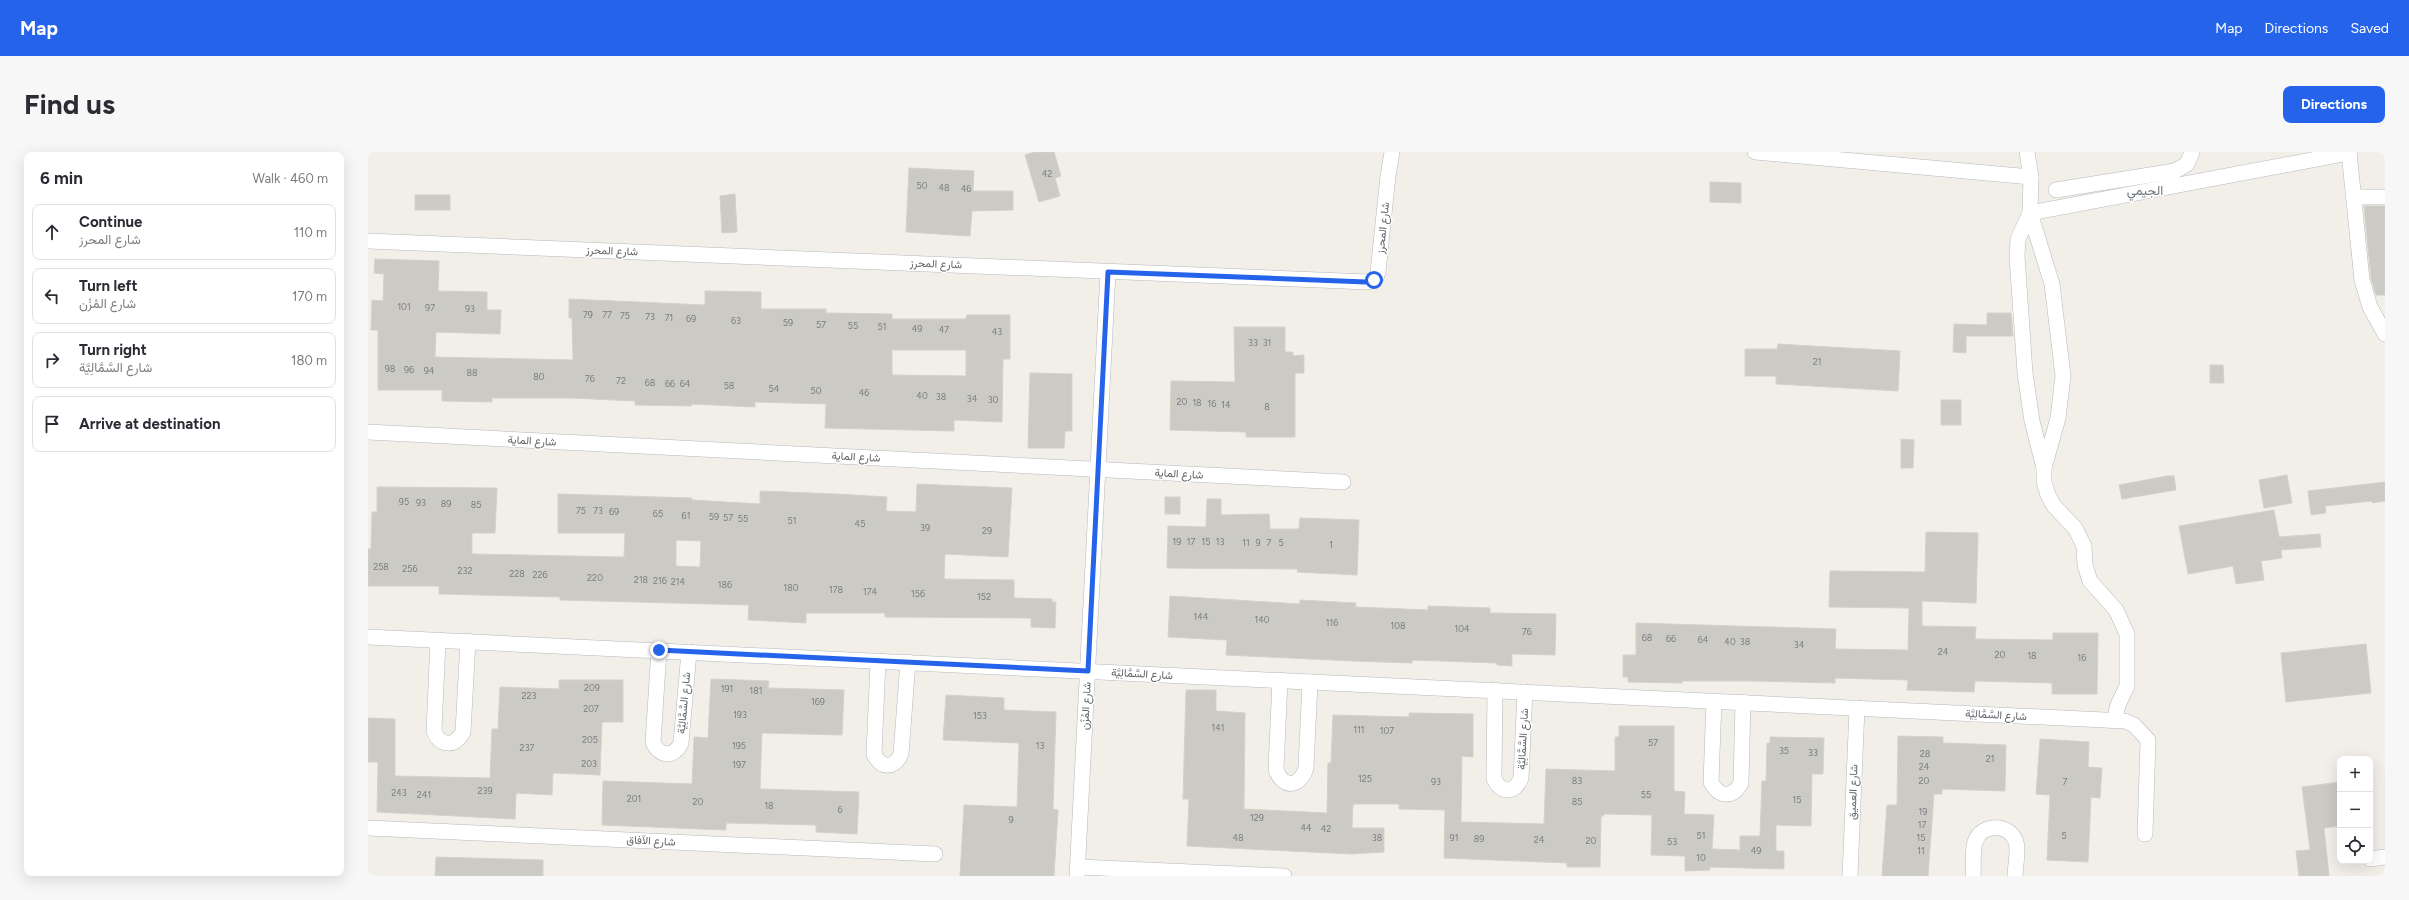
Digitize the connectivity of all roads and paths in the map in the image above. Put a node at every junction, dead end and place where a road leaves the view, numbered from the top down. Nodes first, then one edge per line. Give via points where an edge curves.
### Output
1 (1392, 152) edge
2 (1755, 152) edge
3 (2027, 152) edge
4 (2192, 152) edge
5 (2349, 152) edge
6 (2031, 177) junction
7 (2056, 190) dead end
8 (2354, 197) junction
9 (2385, 197) edge
10 (2030, 214) junction
11 (368, 240) edge
12 (1108, 272) junction
13 (2385, 334) edge
14 (368, 432) edge
15 (2044, 468) junction
16 (1098, 470) junction
17 (1343, 482) dead end
18 (368, 636) edge
19 (438, 640) junction
20 (468, 641) junction
21 (659, 650) junction
22 (689, 652) junction
23 (878, 661) junction
24 (908, 662) junction
25 (1088, 671) junction
26 (1280, 680) junction
27 (1310, 682) junction
28 (1495, 690) junction
29 (1525, 692) junction
30 (1714, 701) junction
31 (1743, 702) junction
32 (1856, 708) junction
33 (2114, 721) junction
34 (368, 828) edge
35 (2145, 834) dead end
36 (935, 854) dead end
37 (2385, 857) edge
38 (2373, 859) edge
39 (1078, 872) edge
40 (1151, 873) edge
41 (1284, 876) edge
42 (1850, 876) edge
43 (1973, 876) edge
44 (2015, 876) edge

1 - 12 street, شارع المحرز via 1378,272 1371,281
2 - 6 street
3 - 6 street
4 - 7 street via 2187,164 2175,171
5 - 8 street
5 - 10 street
6 - 10 street
8 - 9 street
8 - 13 street via 2362,280 2370,307
10 - 15 street via 2018,239 2017,256 2028,396
10 - 15 street via 2052,284 2062,376 2058,418
11 - 12 street, شارع المحرز
12 - 16 street, شارع المُزْن
14 - 16 street, شارع الماية
15 - 33 street via 2048,494 2054,506 2080,536 2090,581 2116,610 2127,634 2128,686 2118,705
16 - 17 street, شارع الماية
16 - 25 street, شارع المُزْن
18 - 19 street, شارع السَّمَّالِيَّة
19 - 20 street, شارع السَّمَّالِيَّة
19 - 20 street via 434,731 443,743 452,744 459,740 462,732
20 - 21 street, شارع السَّمَّالِيَّة
21 - 22 street, شارع السَّمَّالِيَّة
21 - 22 street, شارع السَّمَّالِيَّة via 653,742 662,754 671,754 678,750 681,743
22 - 23 street, شارع السَّمَّالِيَّة
23 - 24 street, شارع السَّمَّالِيَّة
23 - 24 street via 874,754 877,761 884,765 892,765 898,761 901,754
24 - 25 street, شارع السَّمَّالِيَّة
25 - 26 street, شارع السَّمَّالِيَّة
25 - 39 street, شارع المُزْن
26 - 27 street, شارع السَّمَّالِيَّة
26 - 27 street via 1276,769 1279,777 1290,783 1296,783 1303,778 1306,768
27 - 28 street, شارع السَّمَّالِيَّة
28 - 29 street, شارع السَّمَّالِيَّة
28 - 29 street, شارع السَّمَّالِيَّة via 1494,778 1497,786 1503,791 1512,791 1518,786 1521,778
29 - 30 street, شارع السَّمَّالِيَّة
30 - 31 street, شارع السَّمَّالِيَّة
30 - 31 street via 1711,782 1715,790 1722,794 1730,794 1737,790 1741,783
31 - 32 street, شارع السَّمَّالِيَّة
32 - 33 street, شارع السَّمَّالِيَّة
32 - 42 street, شارع العميق
33 - 35 street, شارع السَّمَّالِيَّة via 2125,721 2134,725 2148,740
34 - 36 street, شارع الآفاق
37 - 38 street
39 - 40 street
40 - 41 street
43 - 44 street via 1975,841 1981,833 1990,828 2001,828 2010,833 2016,842

